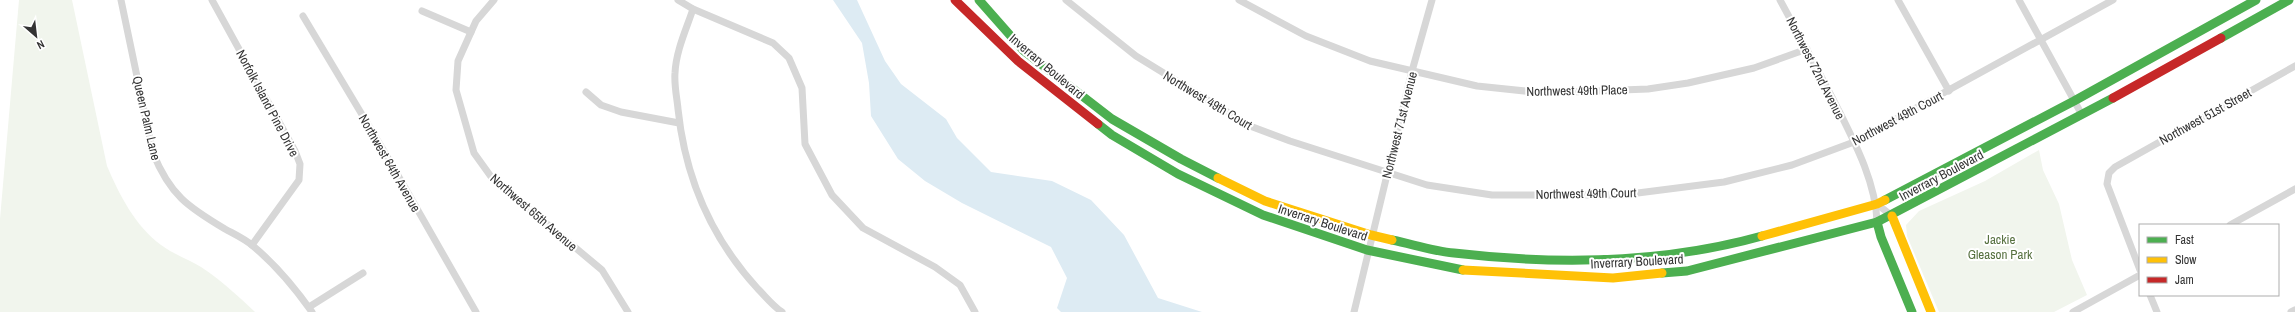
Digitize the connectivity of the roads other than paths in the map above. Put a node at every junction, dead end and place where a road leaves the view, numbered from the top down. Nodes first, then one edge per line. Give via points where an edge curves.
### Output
1 (121, 0) edge
2 (212, 0) edge
3 (494, 0) edge
4 (678, 0) edge
5 (955, 0) edge
6 (979, 0) edge
7 (1066, 0) edge
8 (1239, 0) edge
9 (1432, 0) edge
10 (1780, 0) edge
11 (1898, 0) edge
12 (2019, 0) edge
13 (2113, 0) edge
14 (2256, 0) edge
15 (2289, 0) edge
16 (694, 9) junction
17 (422, 11) dead end
18 (303, 16) dead end
19 (471, 32) junction
20 (2042, 40) junction
21 (1807, 49) junction
22 (2295, 66) edge
23 (1412, 71) junction
24 (1949, 91) junction
25 (586, 92) dead end
26 (2074, 102) junction
27 (2082, 116) junction
28 (679, 124) junction
29 (1854, 142) junction
30 (1387, 173) junction
31 (2295, 189) edge
32 (1877, 204) junction
33 (1892, 216) junction
34 (1877, 222) junction
35 (2232, 224) edge
36 (1371, 235) junction
37 (252, 245) junction
38 (1368, 250) junction
39 (2139, 267) edge
40 (363, 273) dead end
41 (2139, 276) edge
42 (2150, 296) edge
43 (311, 309) edge
44 (2295, 310) edge
45 (476, 312) edge
46 (628, 312) edge
47 (782, 312) edge
48 (974, 312) edge
49 (1354, 312) edge
50 (1912, 312) edge
51 (1931, 312) edge
52 (2073, 312) edge
53 (2157, 312) edge
54 (2292, 312) edge

1 - 37 street, Queen Palm Lane via 153,153 160,170 174,193 195,211
2 - 37 street, Norfolk Island Pine Drive via 300,164 299,180
3 - 19 street, Northwest 65th Avenue via 476,21
4 - 16 street
5 - 38 street, Inverrary Boulevard via 1018,61 1112,135 1178,174 1263,215 1294,228
6 - 36 street, Inverrary Boulevard via 1024,51 1112,119 1181,159 1265,201
7 - 30 street, Northwest 49th Court via 1136,56 1250,126
8 - 23 street, Northwest 49th Place via 1306,36 1370,61
9 - 23 street, Northwest 71st Avenue
10 - 21 street, Northwest 72nd Avenue
11 - 24 street
12 - 20 street
13 - 20 street, Northwest 49th Court
14 - 26 street, Inverrary Boulevard
15 - 27 street, Inverrary Boulevard
16 - 28 street via 676,59
16 - 48 street via 773,43 789,58 802,88 805,144 832,195 863,228 935,267 960,285
17 - 19 street
18 - 45 street, Northwest 64th Avenue
19 - 46 street, Northwest 65th Avenue via 458,61 456,90 474,153 492,178 602,270
20 - 24 street, Northwest 49th Court
20 - 26 street
21 - 23 street, Northwest 49th Place via 1754,68 1648,89 1544,93 1477,86
21 - 29 street, Northwest 72nd Avenue
22 - 39 street, Northwest 51st Street via 2109,172 2107,184
23 - 30 street, Northwest 71st Avenue
24 - 29 street, Northwest 49th Court
25 - 28 street via 601,105 621,112
26 - 27 street
26 - 32 street, Inverrary Boulevard
27 - 33 street, Inverrary Boulevard
28 - 47 street via 687,166 720,238 742,271
29 - 30 street, Northwest 49th Court via 1792,166 1724,182 1622,195 1492,195 1427,185
29 - 32 street, Northwest 72nd Avenue
30 - 36 street, Northwest 71st Avenue
31 - 35 street
32 - 33 street
32 - 34 street, Northwest 72nd Avenue
32 - 36 street, Inverrary Boulevard via 1723,247 1675,255 1580,262 1453,252
33 - 34 street, Inverrary Boulevard
33 - 51 street
34 - 38 street, Inverrary Boulevard via 1687,271 1613,278 1473,272
34 - 50 street
36 - 38 street, Northwest 71st Avenue
37 - 43 street, Queen Palm Lane via 281,272
38 - 49 street, Northwest 71st Avenue
40 - 43 street
41 - 52 street
42 - 53 street
44 - 54 street

